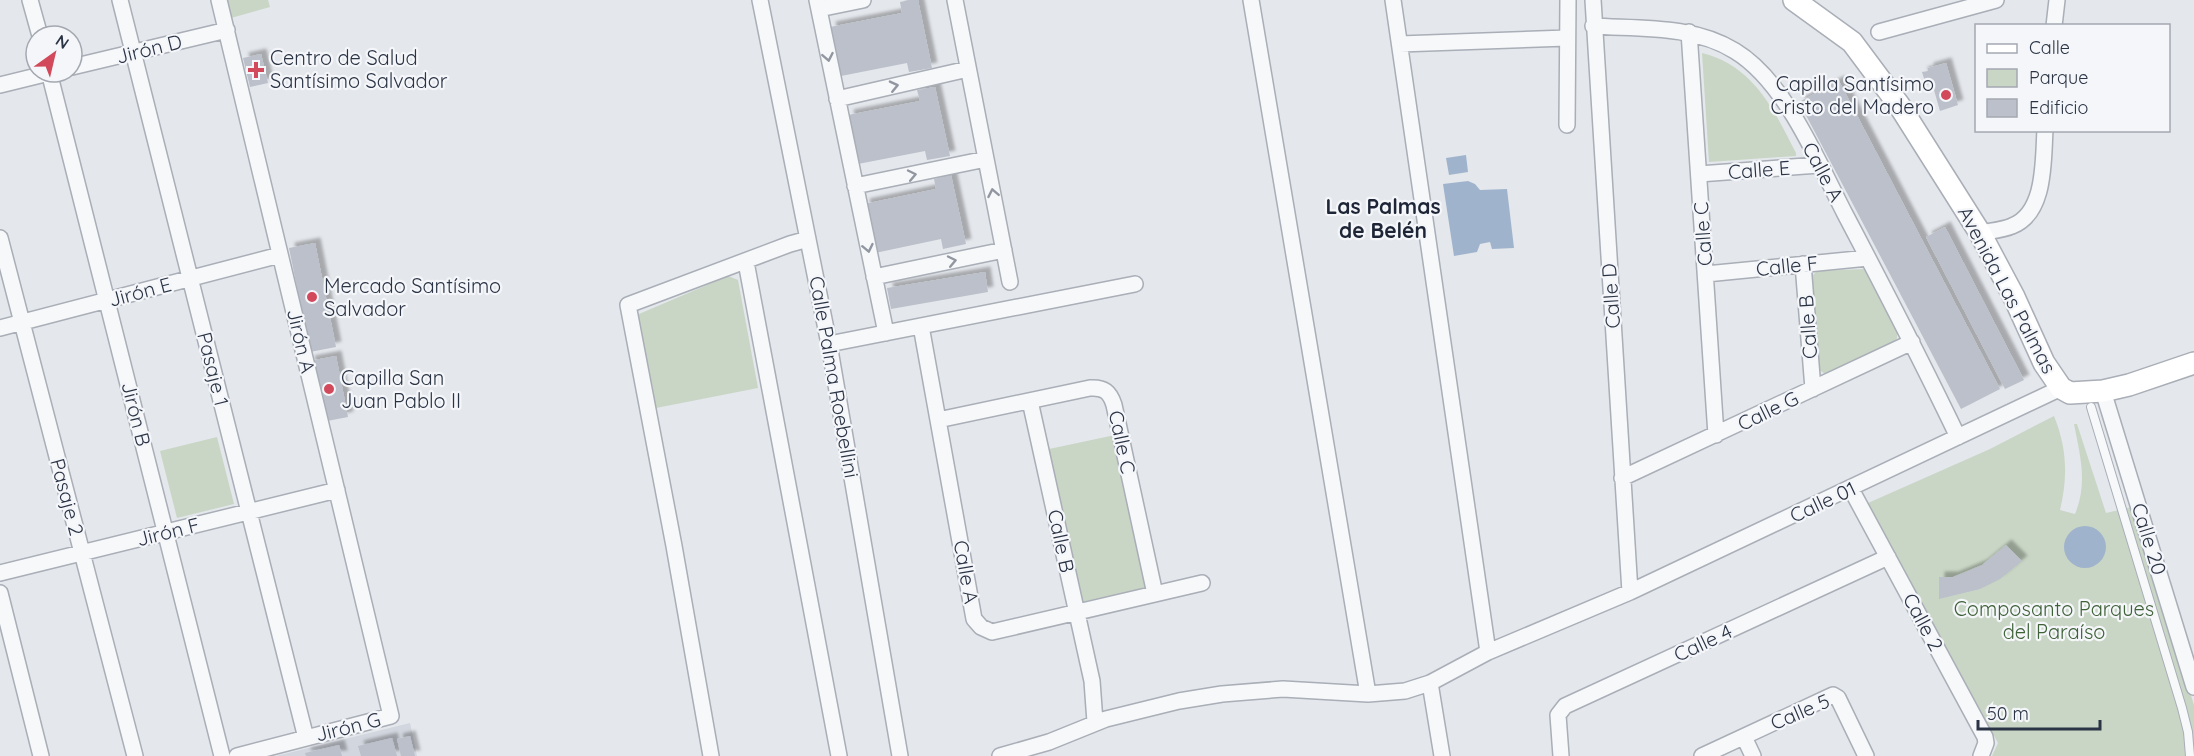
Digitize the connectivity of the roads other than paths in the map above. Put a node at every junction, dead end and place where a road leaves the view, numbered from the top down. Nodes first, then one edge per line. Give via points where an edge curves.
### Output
1 (30, 0) edge
2 (120, 0) edge
3 (219, 0) edge
4 (760, 0) edge
5 (862, 0) edge
6 (955, 0) edge
7 (1251, 0) edge
8 (1393, 0) edge
9 (1568, 0) edge
10 (1593, 0) edge
11 (1794, 0) edge
12 (1996, 0) edge
13 (2057, 0) edge
14 (1973, 3) edge
15 (818, 5) edge
16 (37, 24) edge
17 (2054, 24) edge
18 (1593, 26) junction
19 (227, 30) junction
20 (1689, 32) junction
21 (1879, 32) dead end
22 (1567, 38) junction
23 (1400, 44) junction
24 (134, 52) junction
25 (84, 64) edge
26 (968, 69) junction
27 (24, 79) edge
28 (53, 84) edge
29 (0, 85) edge
30 (837, 99) junction
31 (1567, 125) dead end
32 (2045, 132) edge
33 (986, 159) junction
34 (1819, 165) junction
35 (1699, 174) junction
36 (855, 186) junction
37 (1980, 233) junction
38 (0, 238) edge
39 (808, 239) junction
40 (1004, 250) junction
41 (280, 255) junction
42 (1868, 258) junction
43 (746, 262) junction
44 (1803, 264) junction
45 (1706, 274) junction
46 (874, 278) junction
47 (190, 279) junction
48 (1010, 282) dead end
49 (1135, 284) dead end
50 (107, 300) junction
51 (22, 323) junction
52 (921, 326) junction
53 (0, 328) edge
54 (886, 333) junction
55 (1912, 342) junction
56 (829, 344) junction
57 (2194, 363) edge
58 (2061, 388) junction
59 (1813, 389) junction
60 (2097, 399) junction
61 (1030, 401) junction
62 (938, 420) junction
63 (1716, 435) junction
64 (1958, 437) junction
65 (1623, 478) junction
66 (1851, 489) junction
67 (337, 490) junction
68 (249, 512) junction
69 (165, 532) junction
70 (82, 553) junction
71 (1888, 557) junction
72 (0, 573) edge
73 (1202, 583) dead end
74 (1630, 592) junction
75 (0, 593) edge
76 (1155, 594) junction
77 (1077, 613) junction
78 (1488, 652) junction
79 (2193, 680) edge
80 (1430, 683) junction
81 (1368, 694) junction
82 (390, 716) joint
83 (1100, 720) junction
84 (1744, 737) junction
85 (306, 738) junction
86 (41, 756) edge
87 (135, 756) edge
88 (222, 756) edge
89 (237, 756) edge
90 (711, 756) edge
91 (839, 756) edge
92 (900, 756) edge
93 (1000, 756) edge
94 (1442, 756) edge
95 (1561, 756) edge
96 (1702, 756) edge
97 (1753, 756) edge
98 (1866, 756) edge
99 (1981, 756) edge
100 (2190, 756) edge

1 - 16 street
2 - 24 street, Pasaje 1
3 - 19 street, Jirón A
4 - 39 street, Calle Palma Roebellini
5 - 15 street
6 - 26 street
7 - 81 street
8 - 23 street
9 - 22 street
10 - 18 street, Calle D
11 - 37 main road, Avenida Las Palmas via 1857,47 1899,105
12 - 14 street
13 - 17 street
14 - 21 street
15 -> 30 street
18 - 20 street, Calle A
18 - 65 street, Calle D
19 - 24 street, Jirón D
19 - 41 street, Jirón A
20 - 34 street, Calle A via 1734,50 1771,81
20 - 35 street, Calle C
22 - 23 street
22 - 31 street
23 - 78 street
24 - 25 street, Jirón D
24 - 47 street, Pasaje 1
30 -> 26 street
26 - 33 street
27 - 29 street
28 - 50 street, Jirón B
30 - 36 street
32 - 37 street via 2043,178 2031,213 2013,226
36 -> 33 street
40 -> 33 street
34 - 35 street, Calle E
34 - 42 street, Calle A
35 - 45 street, Calle C
36 -> 46 street
37 - 58 main road, Avenida Las Palmas via 2044,363
38 - 51 street, Pasaje 2
39 - 43 street
39 - 56 street, Calle Palma Roebellini
46 -> 40 street
40 - 48 street
41 - 47 street, Jirón E
41 - 67 street, Jirón A
42 - 44 street, Calle F
42 - 55 street, Calle A
43 - 90 street via 627,305
43 - 91 street
44 - 45 street, Calle F
44 - 59 street, Calle B
45 - 63 street, Calle C
46 - 54 street
47 - 50 street, Jirón E
47 - 68 street, Pasaje 1
49 - 52 street
50 - 51 street, Jirón E
50 - 69 street, Jirón B
51 - 53 street, Jirón E
51 - 70 street, Pasaje 2
52 - 54 street
52 - 62 street, Calle A
54 - 56 street
55 - 59 street, Calle G
55 - 64 street, Calle A
56 - 92 street, Calle Palma Roebellini
57 - 60 main road
58 - 60 main road
58 - 64 street, Calle 01
59 - 63 street, Calle G
60 - 79 street, Calle 20
60 - 100 lane via 2182,708
61 - 62 street, Calle C
61 - 76 street, Calle C via 1098,387 1112,399
61 - 77 street, Calle B
62 - 77 street, Calle A via 974,620 992,632
63 - 65 street, Calle G
64 - 66 street, Calle 01
65 - 74 street, Calle D
66 - 71 street, Calle 2
66 - 74 street, Calle 01
67 - 68 street, Jirón F
67 - 82 street, Jirón A
68 - 69 street, Jirón F
68 - 85 street, Pasaje 1
69 - 70 street, Jirón F
69 - 88 street, Jirón B
70 - 72 street, Jirón F
70 - 87 street, Pasaje 2
71 - 95 street, Calle 4 via 1566,706 1558,715
71 - 99 street, Calle 2 via 1985,737
73 - 76 street, Calle A
74 - 78 street, Calle 01
75 - 86 street
76 - 77 street, Calle A
77 - 83 street, Calle B
78 - 80 street, Calle 01
80 - 81 street, Calle 01 via 1405,691
80 - 94 street
81 - 83 street, Calle 01 via 1283,689 1222,694
82 - 85 street, Jirón G
83 - 93 street, Calle 01 via 1049,742
84 - 96 street, Calle 5
84 - 97 street
84 - 98 street, Calle 5 via 1835,696
85 - 89 street, Jirón G

